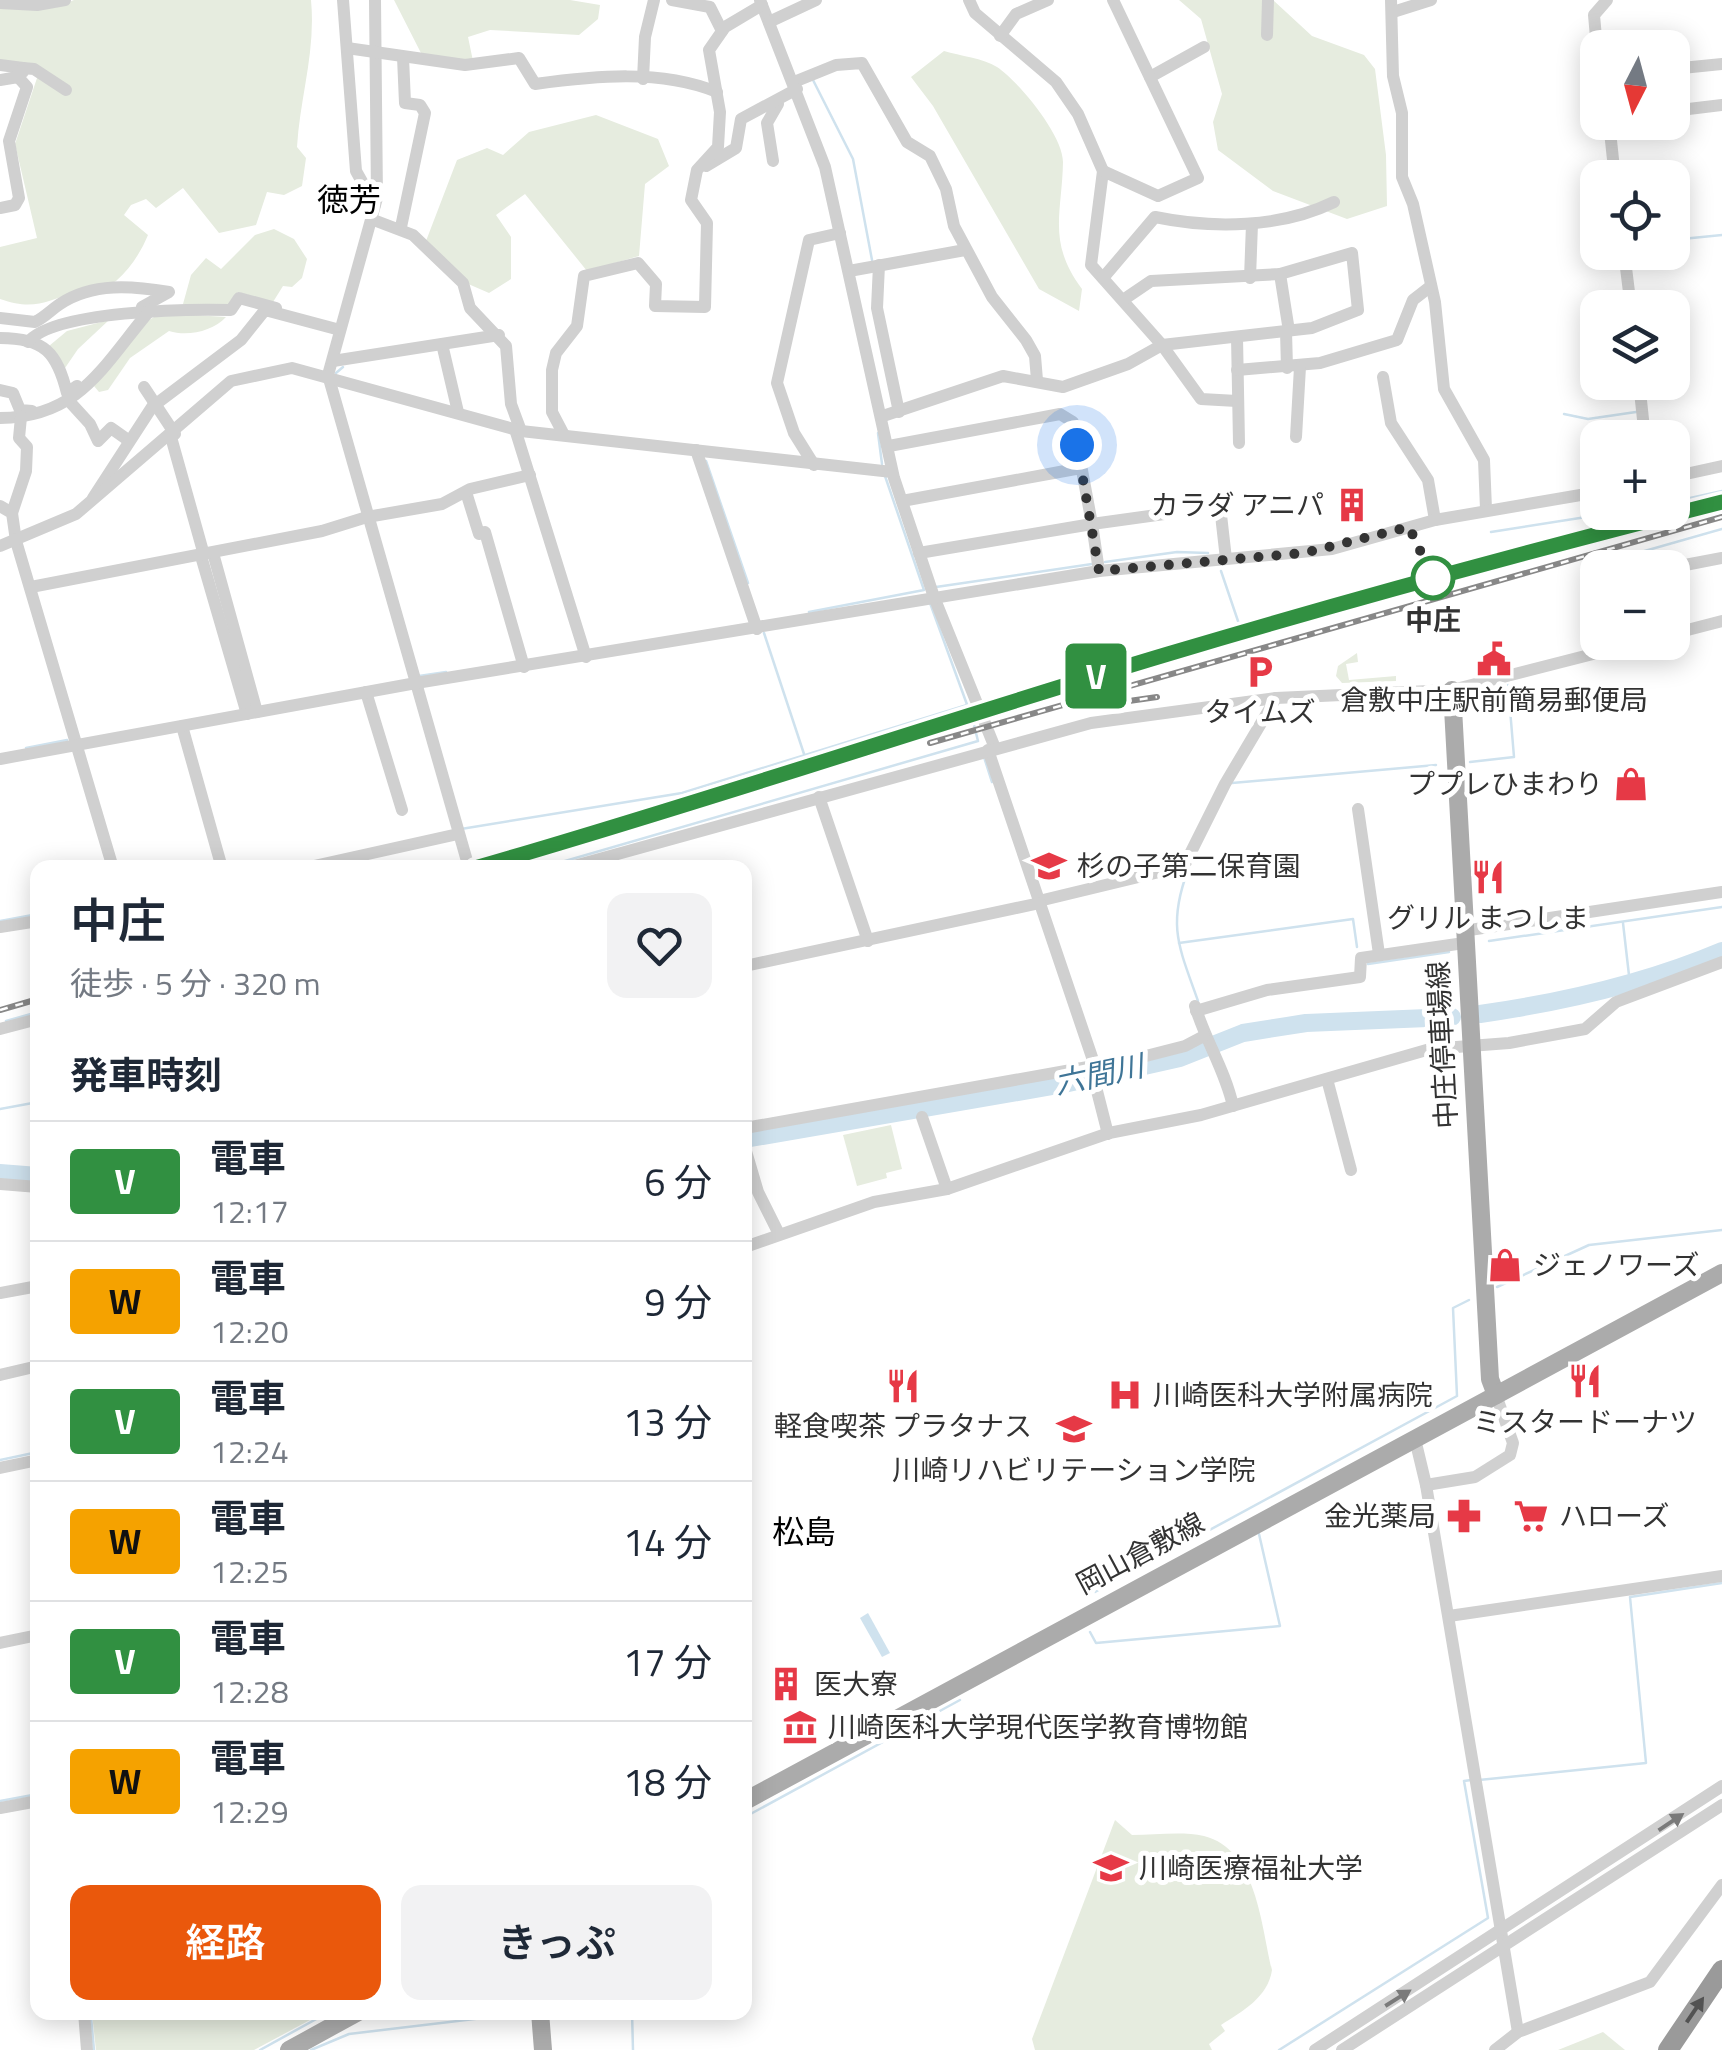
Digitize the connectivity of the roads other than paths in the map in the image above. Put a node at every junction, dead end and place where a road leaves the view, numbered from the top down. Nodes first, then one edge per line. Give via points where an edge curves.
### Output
1 (65, 0) edge
2 (344, 0) edge
3 (375, 0) edge
4 (654, 0) edge
5 (672, 0) edge
6 (816, 0) edge
7 (970, 0) edge
8 (1048, 0) edge
9 (1113, 0) edge
10 (1268, 0) edge
11 (1431, 0) edge
12 (1608, 0) edge
13 (0, 3) edge
14 (761, 3) edge
15 (1392, 6) edge
16 (770, 22) junction
17 (1595, 30) edge
18 (722, 31) junction
19 (1000, 36) junction
20 (1267, 36) dead end
21 (1204, 47) dead end
22 (347, 48) junction
23 (375, 50) junction
24 (403, 58) junction
25 (0, 64) edge
26 (1722, 64) edge
27 (1690, 67) edge
28 (22, 73) junction
29 (1150, 77) junction
30 (643, 79) junction
31 (0, 80) edge
32 (795, 86) junction
33 (66, 90) dead end
34 (717, 92) junction
35 (782, 98) junction
36 (1722, 106) edge
37 (1690, 109) edge
38 (4, 142) edge
39 (773, 162) dead end
40 (697, 170) junction
41 (1103, 171) junction
42 (1334, 202) dead end
43 (0, 208) edge
44 (373, 212) junction
45 (1252, 224) junction
46 (401, 227) junction
47 (840, 233) junction
48 (965, 250) junction
49 (875, 266) junction
50 (849, 271) junction
51 (1280, 274) junction
52 (1102, 278) junction
53 (1250, 278) junction
54 (1431, 286) junction
55 (1123, 300) junction
56 (145, 309) junction
57 (0, 318) edge
58 (341, 328) junction
59 (1288, 331) junction
60 (498, 335) junction
61 (1237, 337) junction
62 (0, 338) edge
63 (28, 342) junction
64 (442, 344) junction
65 (1162, 346) junction
66 (333, 361) junction
67 (1293, 367) junction
68 (1237, 370) junction
69 (328, 376) junction
70 (1382, 377) dead end
71 (1037, 380) junction
72 (84, 387) junction
73 (144, 387) dead end
74 (0, 390) edge
75 (1238, 401) junction
76 (68, 402) junction
77 (156, 404) junction
78 (49, 412) junction
79 (458, 412) junction
80 (900, 412) junction
81 (883, 416) junction
82 (0, 418) edge
83 (21, 418) junction
84 (518, 430) junction
85 (173, 435) junction
86 (564, 435) junction
87 (1296, 438) dead end
88 (128, 440) junction
89 (1238, 443) dead end
90 (889, 446) junction
91 (696, 450) junction
92 (814, 465) junction
93 (1722, 466) edge
94 (1081, 468) junction
95 (887, 473) junction
96 (1690, 474) edge
97 (530, 476) junction
98 (466, 492) junction
99 (1580, 495) edge
100 (902, 502) junction
101 (89, 504) junction
102 (6, 510) edge
103 (1486, 510) junction
104 (1164, 514) dead end
105 (1221, 515) dead end
106 (367, 516) junction
107 (1435, 520) junction
108 (1092, 524) junction
109 (16, 541) junction
110 (0, 546) edge
111 (919, 553) junction
112 (206, 555) junction
113 (1722, 558) edge
114 (1226, 559) junction
115 (1690, 564) edge
116 (1098, 565) junction
117 (30, 587) junction
118 (930, 594) junction
119 (1722, 621) edge
120 (758, 626) junction
121 (1690, 629) edge
122 (585, 652) junction
123 (1580, 657) edge
124 (523, 662) junction
125 (416, 683) junction
126 (1452, 690) junction
127 (366, 692) junction
128 (1276, 698) junction
129 (251, 709) junction
130 (182, 726) junction
131 (75, 740) junction
132 (987, 750) junction
133 (0, 758) edge
134 (819, 797) junction
135 (1358, 808) dead end
136 (402, 810) dead end
137 (458, 830) junction
138 (110, 860) edge
139 (220, 860) edge
140 (337, 860) edge
141 (466, 860) edge
142 (596, 860) edge
143 (1722, 892) edge
144 (1037, 902) junction
145 (30, 921) edge
146 (0, 927) edge
147 (867, 937) junction
148 (1463, 937) junction
149 (1379, 954) junction
150 (1722, 962) edge
151 (752, 964) edge
152 (30, 1020) edge
153 (0, 1029) edge
154 (1207, 1042) junction
155 (1468, 1042) junction
156 (1091, 1066) junction
157 (1327, 1079) junction
158 (1096, 1086) dead end
159 (1233, 1106) junction
160 (922, 1116) dead end
161 (752, 1127) edge
162 (1108, 1134) junction
163 (1351, 1170) dead end
164 (752, 1172) edge
165 (0, 1184) edge
166 (30, 1186) edge
167 (947, 1189) junction
168 (779, 1234) junction
169 (752, 1244) edge
170 (1722, 1273) edge
171 (30, 1287) edge
172 (0, 1293) edge
173 (30, 1368) edge
174 (0, 1375) edge
175 (1496, 1395) junction
176 (1414, 1438) junction
177 (30, 1462) edge
178 (0, 1468) edge
179 (1426, 1485) junction
180 (1722, 1576) edge
181 (1448, 1616) junction
182 (30, 1637) edge
183 (0, 1643) edge
184 (1722, 1786) edge
185 (752, 1796) edge
186 (30, 1802) edge
187 (1722, 1804) edge
188 (0, 1808) edge
189 (1722, 1885) edge
190 (1501, 1932) junction
191 (1504, 1947) junction
192 (1722, 1970) edge
193 (85, 2020) edge
194 (343, 2020) edge
195 (541, 2020) edge
196 (1518, 2032) junction
197 (88, 2050) edge
198 (289, 2050) edge
199 (543, 2050) edge
200 (1315, 2050) edge
201 (1342, 2050) edge
202 (1494, 2050) edge
203 (1668, 2050) edge

1 - 13 street
2 - 22 street
3 - 23 street
4 - 30 street
5 - 18 street via 710,7
6 - 16 street
7 - 19 street via 974,13
8 - 19 street via 1016,14
9 - 29 street
10 - 20 street
11 - 15 street
12 - 17 street via 1594,15
14 - 16 street
14 - 18 street
15 - 54 street via 1402,177
16 - 32 street
18 - 34 street via 709,50
19 - 41 street via 1056,82
21 - 29 street
22 - 23 street
22 - 44 street via 356,171
23 - 24 street
23 - 44 street via 379,178
24 - 30 street via 465,66 519,58 534,84 604,75
24 - 46 street via 406,103 425,113
25 - 28 street
26 - 27 street
28 - 31 street
28 - 33 street via 34,69
28 - 38 street via 27,86
29 - 41 street via 1198,178 1158,196
30 - 34 street
32 - 35 street
32 - 47 street
32 - 48 street via 836,65 862,63 906,142 930,156
34 - 40 street via 718,148
35 - 39 street via 767,124
35 - 40 street via 742,120 736,148
36 - 37 street
38 - 43 street via 19,198
40 - 86 street via 692,200 707,223 704,308 655,306 656,284 638,263 584,276 577,326 552,370 552,412
41 - 52 street via 1091,265
42 - 45 street via 1313,213
44 - 46 street
44 - 58 street
45 - 52 street via 1155,217
45 - 53 street
46 - 60 street via 463,283 470,308
47 - 50 street
47 - 92 street via 808,240 777,383 794,433
48 - 49 street
48 - 71 street via 1026,340
49 - 50 street
49 - 80 street via 877,308
50 - 81 street
51 - 53 street
51 - 59 street
51 - 59 street via 1352,253 1358,310
52 - 55 street
53 - 55 street via 1150,281
54 - 67 street via 1413,300 1397,340
54 - 103 street via 1444,389 1484,460
55 - 65 street
56 - 57 street via 170,292 99,288 34,322
56 - 58 street via 231,310 239,298
56 - 63 street via 50,330
56 - 72 street
58 - 66 street
58 - 77 street via 265,310 242,340
59 - 61 street
59 - 67 street
60 - 64 street
60 - 84 street via 506,346
61 - 65 street
61 - 68 street
62 - 63 street
63 - 72 street via 54,355 67,394
64 - 66 street
64 - 79 street
65 - 71 street via 1063,387
65 - 75 street via 1201,399
66 - 69 street
67 - 68 street
67 - 87 street
68 - 75 street
69 - 79 street
69 - 85 street via 292,368 232,381
69 - 106 street
70 - 107 street via 1391,422 1428,480
71 - 80 street via 1003,376
72 - 76 street
73 - 77 street
74 - 78 street via 18,398 20,410
75 - 89 street
76 - 78 street
76 - 88 street via 98,441 111,428
77 - 85 street
77 - 88 street
78 - 83 street
79 - 84 street
80 - 81 street
81 - 90 street
82 - 83 street
83 - 102 street via 26,471
84 - 86 street
84 - 97 street
85 - 101 street
85 - 112 street
86 - 91 street
88 - 101 street
90 - 94 street via 1060,414 1072,422
90 - 95 street
91 - 92 street
91 - 120 street
92 - 95 street
93 - 96 street
94 - 100 street
94 - 108 street
95 - 100 street
97 - 98 street
97 - 122 street
98 - 106 street via 442,504
98 - 124 street
99 - 103 street
100 - 111 street
101 - 109 street
102 - 109 street
103 - 107 street
104 - 108 street
105 - 114 street
106 - 112 street
106 - 125 street
107 - 114 street via 1332,549
108 - 111 street
108 - 116 street
109 - 110 street
109 - 117 street
111 - 118 street
112 - 117 street
112 - 129 street
113 - 115 street
114 - 116 street
116 - 118 street
117 - 131 street
118 - 120 street
118 - 132 street via 977,706
119 - 121 street
120 - 122 street
122 - 124 street
123 - 126 street
124 - 125 street
125 - 127 street
125 - 137 street
126 - 128 street
126 - 148 main road, 中庄停車場線
127 - 129 street
127 - 136 street
128 - 132 street via 1090,723
128 - 144 street via 1184,866
129 - 130 street
130 - 131 street
130 - 139 street
131 - 133 street
131 - 138 street
132 - 134 street
132 - 144 street
134 - 142 street
134 - 147 street
135 - 149 street
137 - 140 street
137 - 141 street
143 - 148 street
144 - 147 street
144 - 156 street
145 - 146 street
147 - 151 street
148 - 149 street
148 - 155 main road, 中庄停車場線
149 - 154 street via 1361,958 1360,976 1198,1008
150 - 155 street via 1616,1002 1586,1029 1510,1043
152 - 153 street
154 - 156 street
154 - 159 street via 1225,1071
155 - 157 street
155 - 175 main road, 中庄停車場線
156 - 161 street
157 - 159 street
157 - 163 street
158 - 162 street
159 - 162 street
160 - 167 street
162 - 167 street
164 - 168 street
165 - 166 street
167 - 168 street via 874,1202
168 - 169 street
170 - 175 main road, 岡山倉敷線
171 - 172 street
173 - 174 street
175 - 176 main road, 岡山倉敷線
175 - 179 street via 1514,1444 1510,1455 1476,1477
176 - 179 street
176 - 185 main road, 岡山倉敷線
177 - 178 street
179 - 181 street
180 - 181 street
181 - 190 street
182 - 183 street
190 -> 184 street
186 - 188 street
187 - 191 street
189 - 196 street via 1650,1982
190 - 191 street
200 -> 190 street
191 - 196 street
191 - 201 street
203 -> 192 highway
193 - 197 street
194 - 198 main road
195 - 199 main road
196 - 202 street

